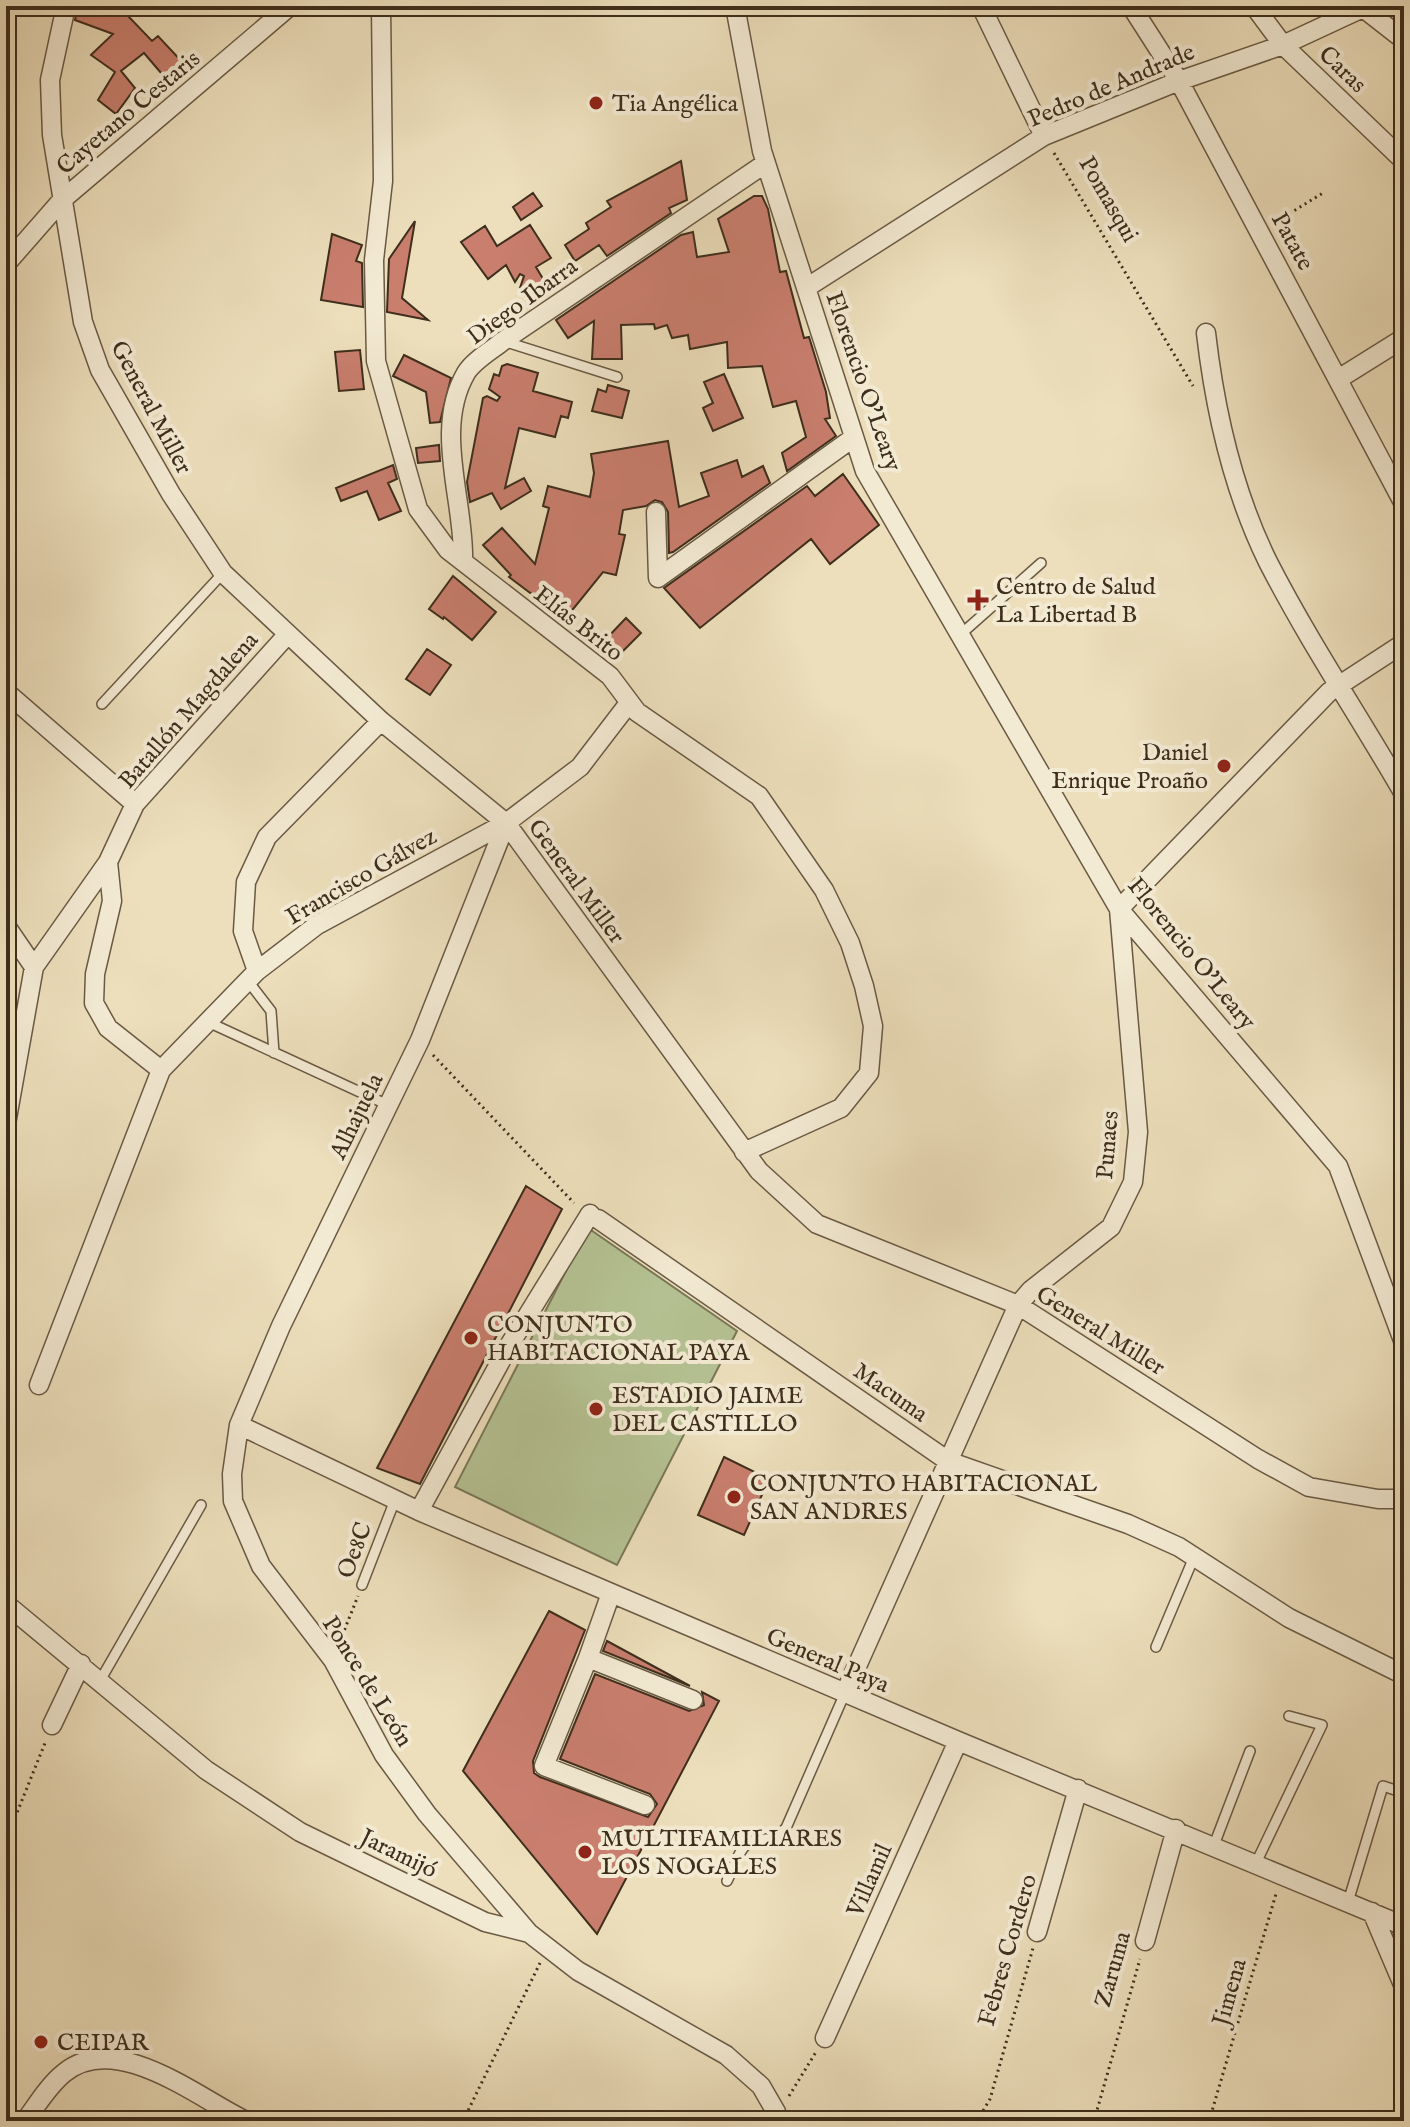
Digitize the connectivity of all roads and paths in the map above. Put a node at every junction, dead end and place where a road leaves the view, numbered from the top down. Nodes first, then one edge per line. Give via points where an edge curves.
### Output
1 (66, 6) edge
2 (290, 6) edge
3 (381, 6) edge
4 (735, 6) edge
5 (981, 6) edge
6 (1131, 6) edge
7 (1254, 6) edge
8 (1365, 7) edge
9 (1404, 40) edge
10 (1283, 45) junction
11 (1179, 81) junction
12 (1044, 136) junction
13 (1404, 161) edge
14 (766, 163) junction
15 (1323, 193) dead end
16 (62, 200) junction
17 (1267, 227) dead end
18 (6, 264) edge
19 (806, 288) junction
20 (1206, 333) dead end
21 (1404, 338) edge
22 (503, 341) junction
23 (617, 377) dead end
24 (1340, 378) junction
25 (1215, 404) junction
26 (853, 438) junction
27 (1404, 504) edge
28 (656, 512) dead end
29 (463, 561) junction
30 (1041, 563) dead end
31 (223, 573) junction
32 (287, 635) junction
33 (960, 635) junction
34 (1404, 643) edge
35 (1338, 685) junction
36 (6, 692) edge
37 (629, 703) junction
38 (102, 704) dead end
39 (381, 721) junction
40 (1404, 794) edge
41 (135, 804) junction
42 (506, 823) junction
43 (108, 862) junction
44 (1119, 909) junction
45 (6, 926) edge
46 (34, 967) junction
47 (253, 976) junction
48 (208, 1022) junction
49 (420, 1040) junction
50 (274, 1053) junction
51 (161, 1070) junction
52 (388, 1105) junction
53 (6, 1124) edge
54 (744, 1152) junction
55 (594, 1216) junction
56 (1018, 1305) junction
57 (1404, 1343) edge
58 (39, 1385) dead end
59 (239, 1425) junction
60 (948, 1461) junction
61 (1404, 1499) edge
62 (395, 1500) junction
63 (201, 1505) dead end
64 (419, 1511) junction
65 (1194, 1557) junction
66 (362, 1585) joint
67 (611, 1593) junction
68 (6, 1604) edge
69 (1156, 1647) dead end
70 (588, 1658) junction
71 (333, 1660) junction
72 (81, 1664) junction
73 (1404, 1675) edge
74 (101, 1679) junction
75 (845, 1693) junction
76 (693, 1700) dead end
77 (1289, 1716) dead end
78 (52, 1725) joint
79 (958, 1741) junction
80 (1250, 1751) dead end
81 (1078, 1789) junction
82 (1404, 1793) edge
83 (645, 1805) dead end
84 (1176, 1829) junction
85 (6, 1840) edge
86 (1214, 1845) junction
87 (1256, 1863) junction
88 (1282, 1874) junction
89 (727, 1881) dead end
90 (1348, 1902) junction
91 (1372, 1912) junction
92 (1404, 1926) edge
93 (1037, 1932) joint
94 (529, 1933) junction
95 (1145, 1941) joint
96 (548, 1948) junction
97 (1404, 1987) edge
98 (825, 2038) joint
99 (777, 2116) edge
100 (25, 2121) edge
101 (246, 2121) edge
102 (463, 2121) edge
103 (977, 2121) edge
104 (1094, 2121) edge
105 (1209, 2121) edge

1 - 16 street, General Miller via 50,80
2 - 16 street, Cayetano Cestaris
3 - 29 street, Elías Brito via 383,181 374,260 376,361 418,509 448,550
4 - 14 street, Florencio O'Leary
5 - 12 street
6 - 11 street, Patate
7 - 10 street, Caras
8 - 9 street
8 - 10 street, Pedro de Andrade
10 - 11 street, Pedro de Andrade
10 - 13 street, Caras
11 - 12 street, Pedro de Andrade
11 - 24 street, Patate
12 - 19 street, Pedro de Andrade
12 - 25 path, Pomasqui via 1190,383
14 - 19 street, Florencio O'Leary
14 - 22 street, Diego Ibarra
15 - 17 path
16 - 18 street, Cayetano Cestaris
16 - 31 street, General Miller via 83,322 100,370
19 - 26 street, Florencio O'Leary
20 - 25 street
21 - 24 street
22 - 23 lane
22 - 29 street, Diego Ibarra via 466,372 452,414
24 - 27 street, Patate
25 - 35 street via 1267,559
26 - 28 street via 658,578
26 - 33 street, Florencio O'Leary via 865,471
29 - 37 street, Elías Brito via 610,676
30 - 33 lane
31 - 32 street, General Miller
31 - 38 lane
32 - 39 street, General Miller
32 - 41 street, Batallón Magdalena
33 - 44 street, Florencio O'Leary
34 - 35 street
35 - 40 street
35 - 44 street
36 - 41 street
37 - 42 street, Francisco Gálvez via 580,767
37 - 54 street, Elías Brito via 759,796 824,890 864,986 873,1026 869,1073 841,1108
39 - 42 street, General Miller
39 - 47 street via 267,837 246,882 243,931
41 - 43 street, Batallón Magdalena
42 - 47 street, Francisco Gálvez via 317,925
42 - 49 street, Alhajuela
42 - 54 street, General Miller
43 - 46 street, Batallón Magdalena
43 - 51 street via 112,901 95,974 94,1003 108,1028
44 - 56 street, Punaes via 1138,1132 1133,1182 1111,1227
44 - 57 street, Florencio O'Leary via 1338,1166
45 - 46 street
46 - 53 street, Batallón Magdalena
47 - 48 street, Francisco Gálvez
47 - 50 lane via 271,1011
48 - 50 lane
48 - 51 street, Francisco Gálvez
49 - 52 street, Alhajuela
49 - 55 path via 567,1198
50 - 52 lane
51 - 58 street, Francisco Gálvez
52 - 59 street, Alhajuela
54 - 56 street, General Miller via 817,1224
55 - 60 street, Macuma
55 - 64 street via 510,1344
56 - 60 street, Punaes
56 - 61 street, General Miller via 1309,1487
59 - 62 street, General Paya
59 - 71 street, Ponce de León via 232,1474 233,1501 242,1527 261,1566
60 - 65 street, Macuma via 1128,1524
60 - 75 street, Punaes
62 - 64 street, General Paya
62 - 66 lane, Oe8C
63 - 74 lane
64 - 67 street, General Paya
65 - 69 lane
65 - 73 street, Macuma via 1289,1618
66 - 71 path, Oe8C
67 - 70 street
67 - 75 street, General Paya
68 - 72 street, Jaramijó
70 - 76 street
70 - 83 street via 544,1766
71 - 94 street, Ponce de León via 384,1755
72 - 74 street, Jaramijó
72 - 78 street
74 - 94 street, Jaramijó via 206,1770 300,1832 485,1922
75 - 79 street, General Paya
75 - 89 lane via 786,1828 774,1839 746,1842
77 - 87 lane via 1322,1725
78 - 85 path
79 - 81 street, General Paya
79 - 98 street, Villamil
80 - 86 lane
81 - 84 street, General Paya
81 - 93 street, Febres Cordero
82 - 90 lane via 1383,1786
84 - 86 street, General Paya
84 - 95 street, Zaruma
86 - 87 street, General Paya
87 - 88 street, General Paya
88 - 90 street, General Paya
88 - 105 path, Jimena
90 - 91 street, General Paya
91 - 92 street, General Paya
91 - 97 street
93 - 103 path, Febres Cordero via 990,2099
94 - 96 street, Jaramijó
95 - 104 path, Zaruma
96 - 99 street, Jaramijó via 578,1971 726,2055 761,2086
96 - 102 path
98 - 99 path
100 - 101 street via 67,2070 101,2059 140,2065

